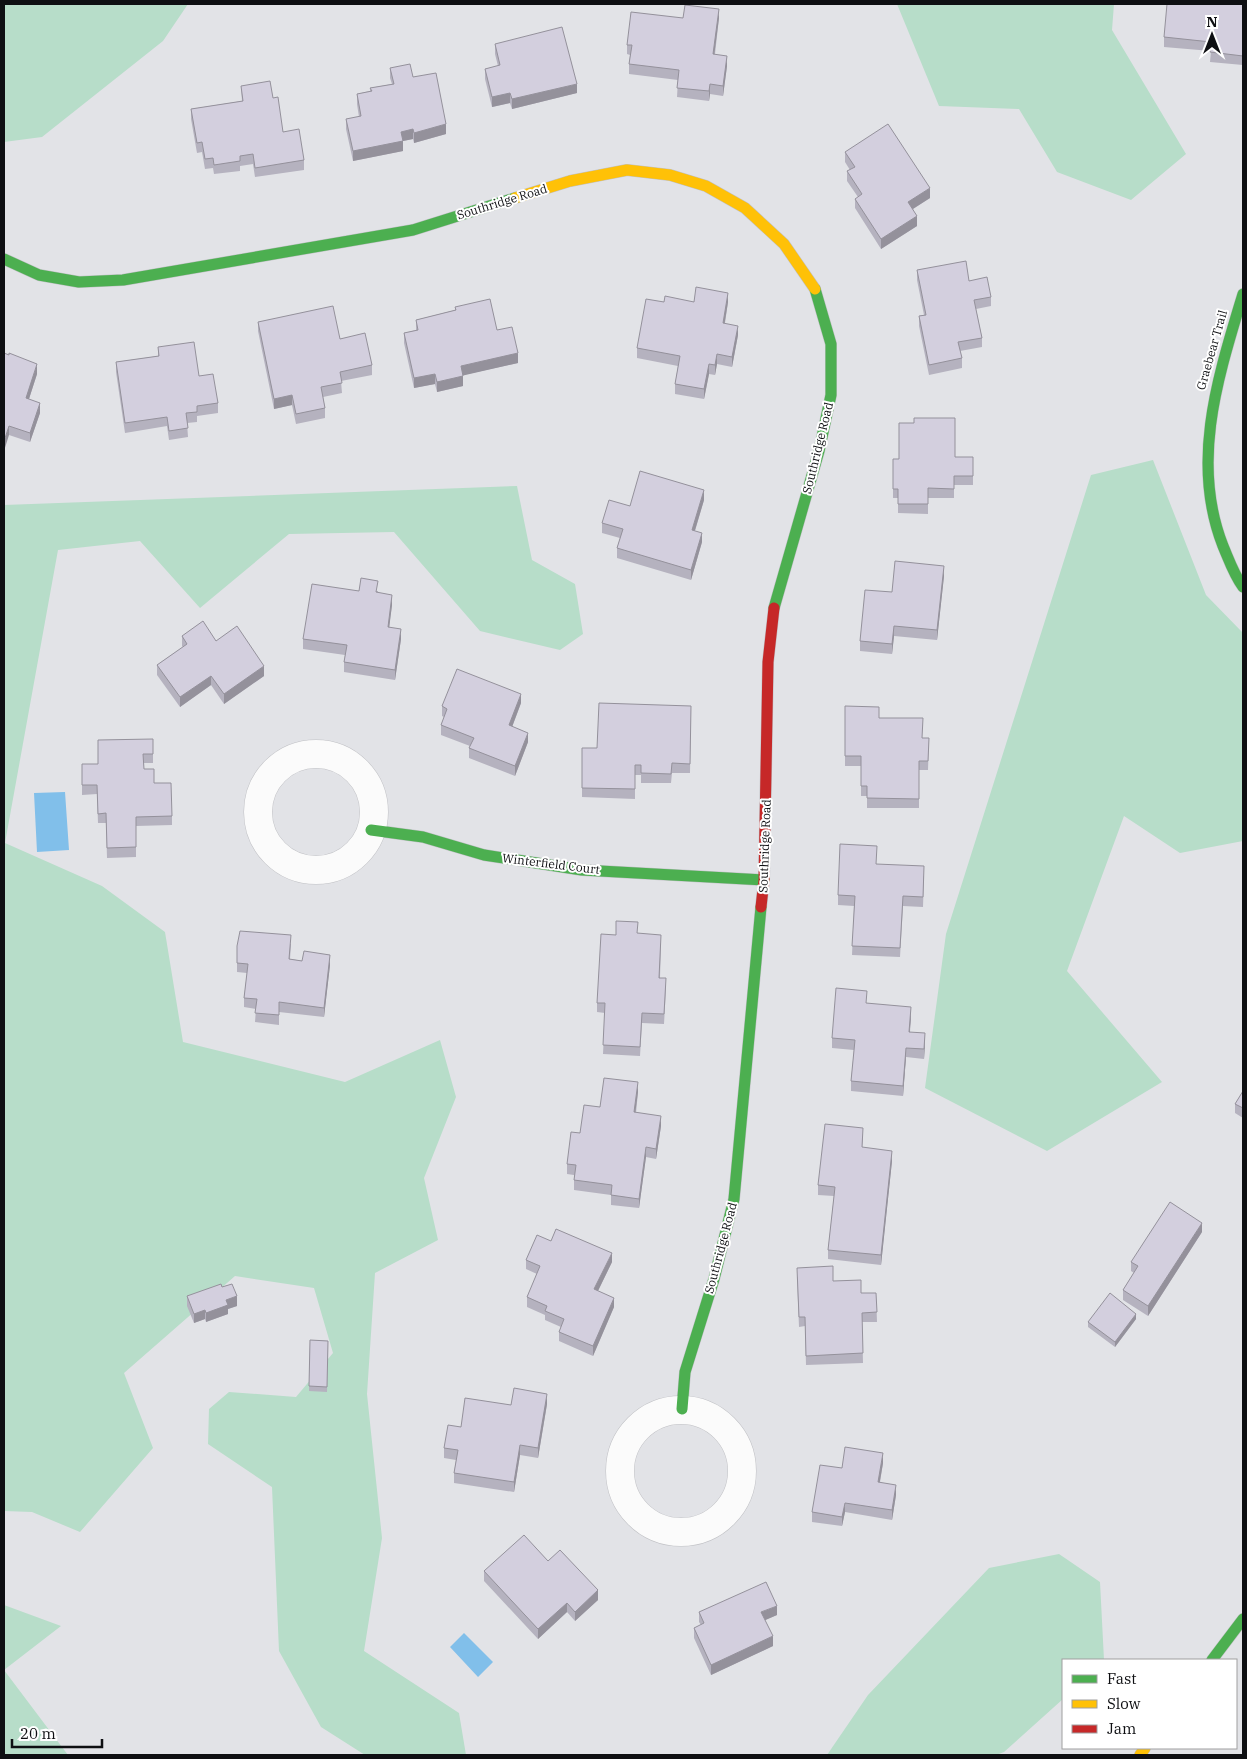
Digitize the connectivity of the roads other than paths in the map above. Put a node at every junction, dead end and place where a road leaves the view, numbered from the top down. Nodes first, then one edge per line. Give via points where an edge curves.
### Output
1 (4, 259) edge
2 (1243, 294) edge
3 (1243, 587) edge
4 (371, 830) junction
5 (764, 880) junction
6 (682, 1409) junction
7 (1243, 1619) edge
8 (1213, 1659) edge

1 - 5 street, Southridge Road via 47,276 79,282 124,280 412,230 570,182 627,170 670,175 706,186 745,208 784,244 816,290 831,344 831,395 819,452 774,604 768,662
2 - 3 street, Graebear Trail via 1214,391 1205,456 1214,518
4 - 4 street via 372,794 363,778 334,756 316,753 298,756 281,765 268,779 260,797 258,817 263,836 274,852 290,864 309,869 329,868 347,861 362,848
4 - 5 street, Winterfield Court via 423,837 484,855 582,870
5 - 6 street, Southridge Road via 734,1200 685,1372
6 - 6 street via 702,1412 720,1422 733,1436 741,1455 744,1475 739,1494 728,1511 713,1524 694,1532 672,1532 653,1526 636,1514 625,1496 620,1476 621,1456 629,1437 643,1422 662,1412
7 - 8 street

